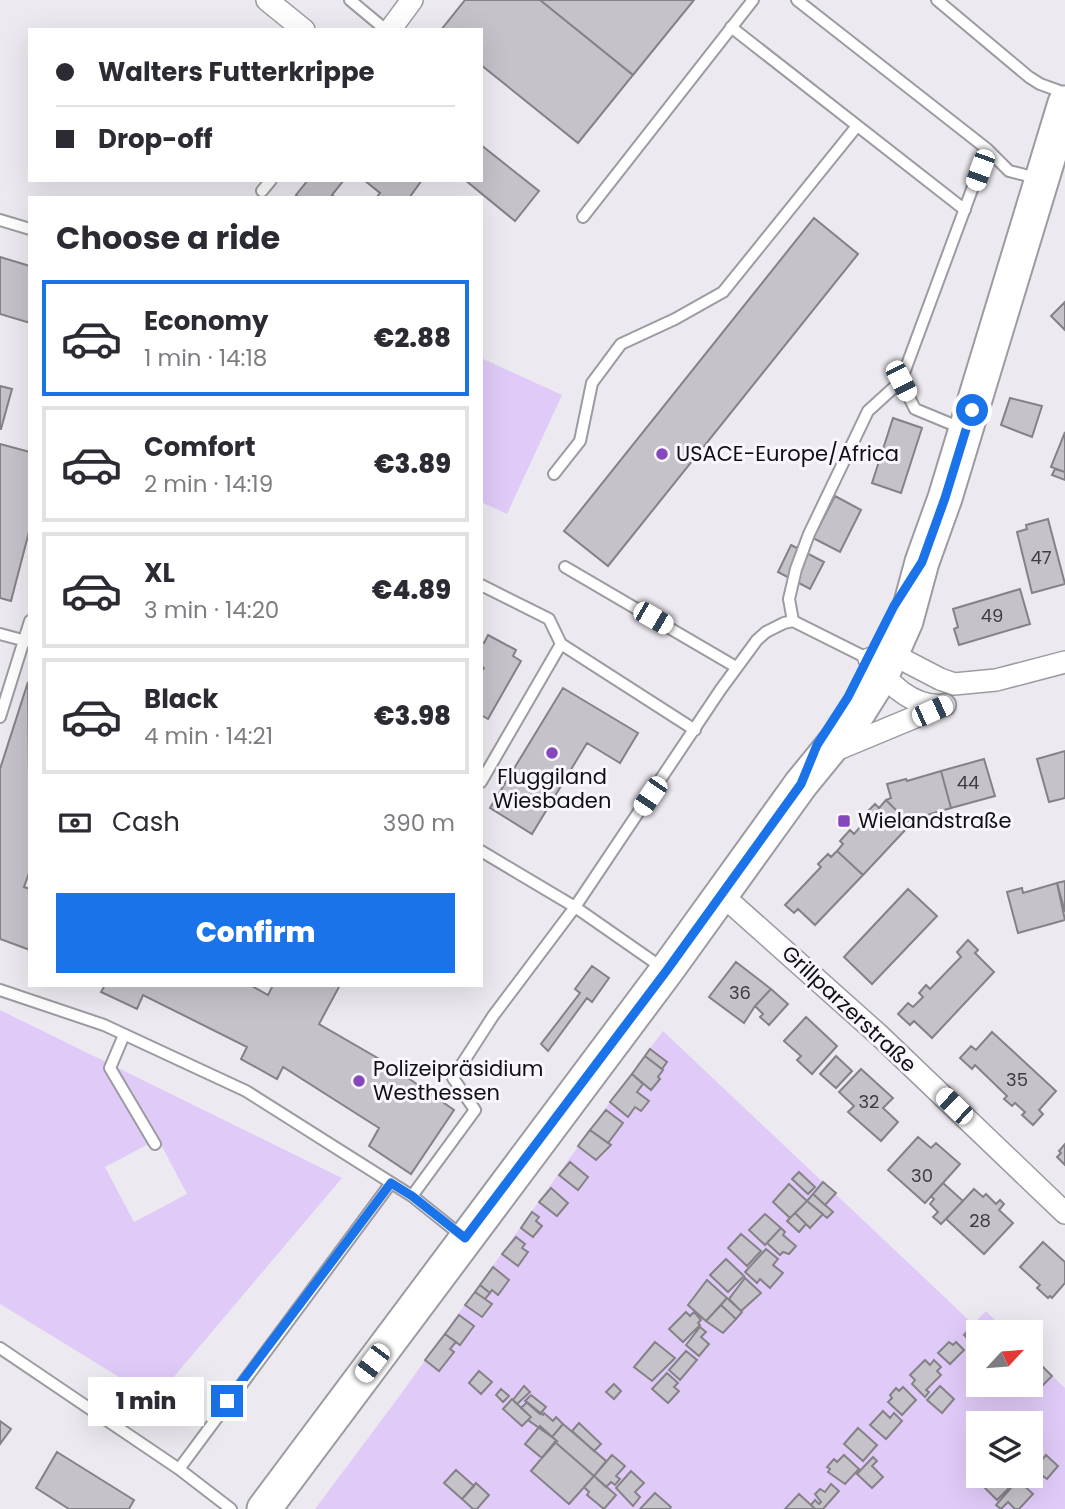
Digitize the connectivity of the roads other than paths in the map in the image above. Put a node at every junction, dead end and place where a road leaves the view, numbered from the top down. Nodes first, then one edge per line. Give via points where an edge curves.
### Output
1 (267, 0) edge
2 (349, 0) edge
3 (412, 0) edge
4 (753, 0) edge
5 (797, 0) edge
6 (937, 0) edge
7 (731, 27) junction
8 (302, 28) edge
9 (385, 28) edge
10 (390, 28) edge
11 (1065, 93) edge
12 (1065, 103) edge
13 (857, 126) junction
14 (987, 149) junction
15 (1043, 179) junction
16 (269, 182) edge
17 (262, 191) dead end
18 (965, 210) junction
19 (583, 217) dead end
20 (0, 220) edge
21 (28, 228) edge
22 (901, 381) junction
23 (966, 430) junction
24 (554, 474) dead end
25 (565, 567) dead end
26 (483, 586) edge
27 (793, 621) junction
28 (0, 634) edge
29 (27, 641) edge
30 (561, 644) junction
31 (881, 662) junction
32 (1065, 662) edge
33 (737, 667) junction
34 (996, 680) junction
35 (945, 705) junction
36 (0, 717) edge
37 (695, 730) junction
38 (828, 754) junction
39 (483, 779) edge
40 (801, 784) junction
41 (483, 852) edge
42 (722, 895) junction
43 (575, 907) junction
44 (667, 970) junction
45 (0, 990) edge
46 (124, 1035) junction
47 (155, 1144) dead end
48 (391, 1183) junction
49 (412, 1196) junction
50 (1065, 1213) edge
51 (465, 1238) junction
52 (0, 1348) edge
53 (178, 1469) junction
54 (231, 1509) edge
55 (264, 1509) edge

1 - 8 street
2 - 9 lane
3 - 10 street
4 - 7 lane
5 - 14 lane
6 - 11 lane via 1029,77
7 - 13 lane
7 - 19 lane
12 - 15 main road
13 - 18 lane
13 - 24 lane via 723,292 621,344 592,383 580,440
14 - 15 lane via 1009,171
14 - 18 lane
15 - 23 main road
16 - 17 lane
18 - 22 lane
20 - 21 lane
22 - 23 lane via 915,409
22 - 27 lane via 868,411 808,534 789,599
23 - 31 main road via 922,562 894,606
25 - 33 lane
26 - 30 lane via 550,618
27 - 31 lane
27 - 33 lane via 766,632
28 - 29 lane
29 - 36 lane
30 - 37 lane
30 - 39 lane
31 - 34 street via 947,682
31 - 35 street via 919,703
31 - 38 main road via 855,718
31 - 40 main road via 848,697 817,745
32 - 34 street
33 - 37 lane
34 - 35 street
35 - 38 street
37 - 43 lane
38 - 40 main road
40 - 42 main road
41 - 43 lane
42 - 44 main road
42 - 50 street, Grillparzerstraße via 879,1035
43 - 44 lane
43 - 49 lane via 453,1078 475,1110
44 - 51 main road
45 - 46 lane
46 - 47 lane via 110,1068
46 - 48 lane via 246,1091
48 - 49 lane
48 - 53 lane
49 - 51 lane
51 - 55 main road
52 - 53 lane
53 - 54 lane

